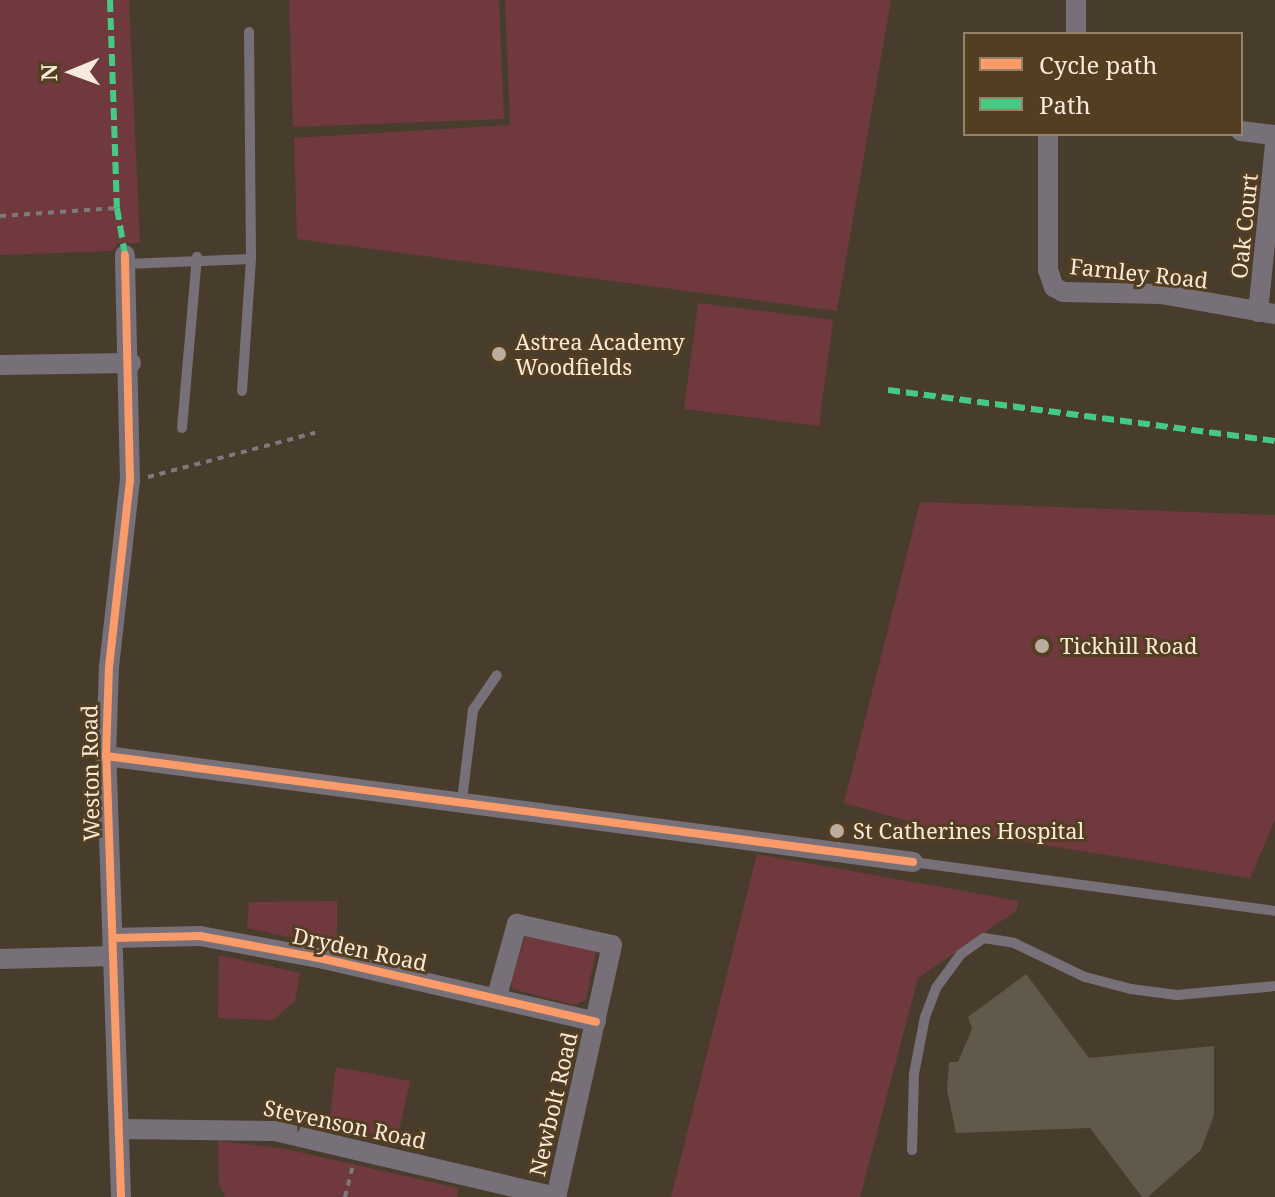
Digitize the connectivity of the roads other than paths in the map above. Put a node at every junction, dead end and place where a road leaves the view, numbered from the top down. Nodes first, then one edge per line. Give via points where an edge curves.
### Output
1 (1076, 0) edge
2 (249, 32) dead end
3 (1076, 32) edge
4 (1243, 131) edge
5 (1275, 135) edge
6 (1048, 137) dead end
7 (1275, 145) edge
8 (197, 257) junction
9 (126, 259) joint
10 (251, 259) junction
11 (1267, 313) edge
12 (131, 363) junction
13 (0, 365) edge
14 (242, 391) dead end
15 (182, 428) dead end
16 (497, 675) dead end
17 (106, 756) junction
18 (462, 800) junction
19 (913, 862) joint
20 (1275, 911) edge
21 (113, 947) junction
22 (0, 959) edge
23 (1275, 986) edge
24 (497, 996) junction
25 (596, 1022) junction
26 (119, 1129) junction
27 (912, 1150) dead end
28 (121, 1197) edge
29 (556, 1197) edge

1 - 3 street
2 - 10 lane
4 - 5 street
6 - 11 street, Farnley Road via 1048,270 1054,287 1063,292 1161,294
7 - 11 street, Oak Court
8 - 9 lane
8 - 10 lane
8 - 15 lane
9 - 12 street, Weston Road
10 - 14 lane
12 - 13 street
12 - 17 street, Weston Road via 130,481 109,667
16 - 18 lane via 473,710
17 - 18 street
17 - 21 street, Weston Road
18 - 19 street
19 - 20 lane
21 - 22 street, Dryden Road
21 - 24 street, Dryden Road via 200,936
21 - 26 street, Weston Road
23 - 27 lane via 1177,995 1131,989 1085,977 1014,943 984,938 953,965 925,1017 914,1074
24 - 25 street, Dryden Road
24 - 25 street via 517,924 607,942 612,951
25 - 29 street, Newbolt Road
26 - 28 street, Weston Road
26 - 29 street, Stevenson Road via 238,1126

